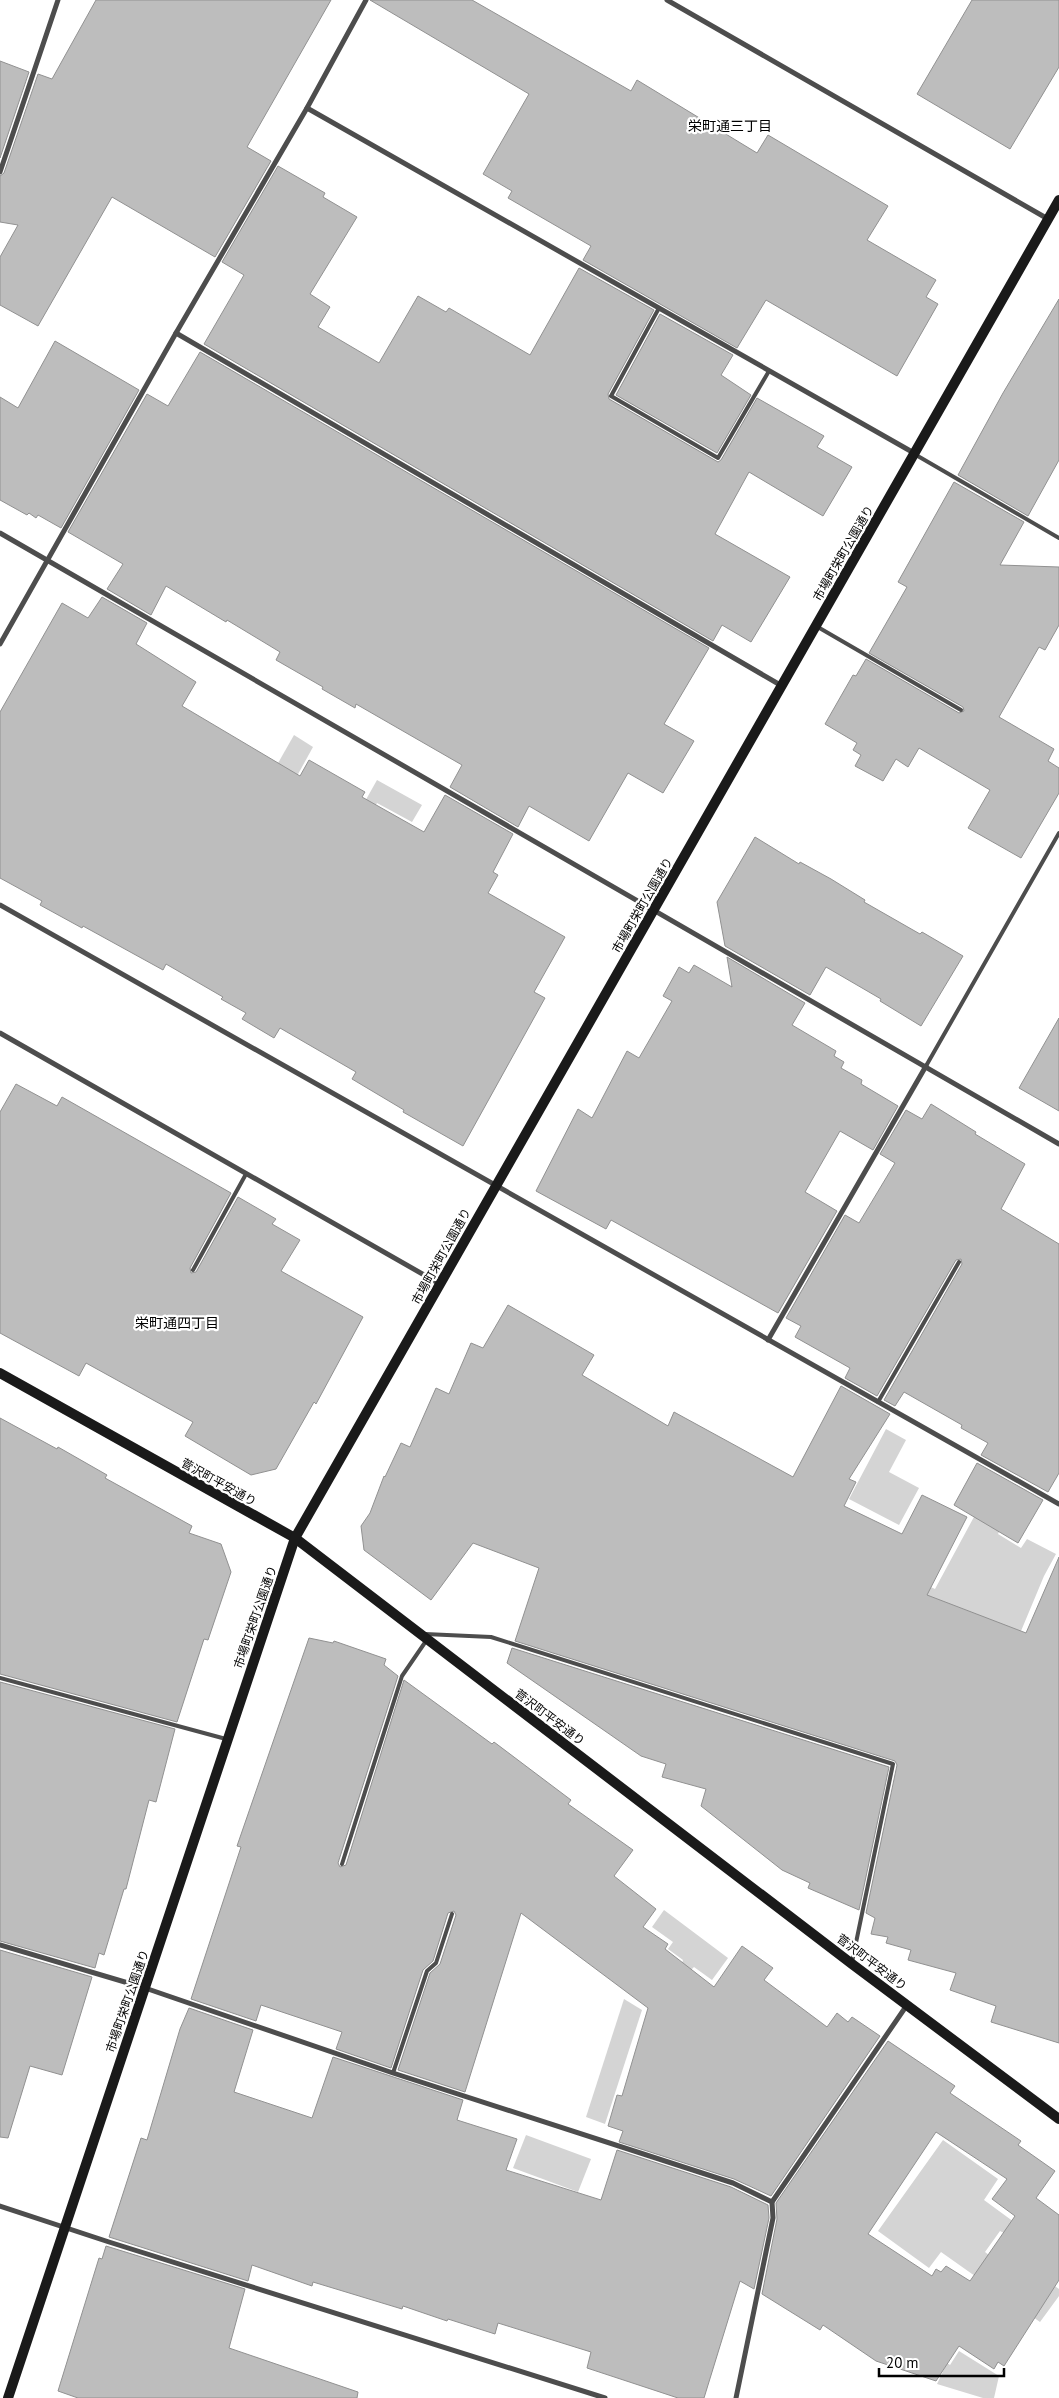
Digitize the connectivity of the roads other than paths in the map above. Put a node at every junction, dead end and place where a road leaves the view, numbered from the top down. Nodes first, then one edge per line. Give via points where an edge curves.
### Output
1 (58, 0) edge
2 (366, 0) edge
3 (667, 0) edge
4 (307, 108) junction
5 (0, 172) edge
6 (1059, 200) edge
7 (1048, 219) junction
8 (659, 308) junction
9 (176, 333) junction
10 (770, 371) junction
11 (914, 454) junction
12 (0, 533) edge
13 (1059, 538) edge
14 (48, 560) junction
15 (816, 626) junction
16 (0, 644) edge
17 (782, 686) junction
18 (961, 710) dead end
19 (1059, 833) edge
20 (0, 905) edge
21 (654, 909) junction
22 (0, 1033) edge
23 (926, 1066) junction
24 (1059, 1144) edge
25 (246, 1174) junction
26 (496, 1186) junction
27 (959, 1262) dead end
28 (193, 1270) dead end
29 (440, 1285) junction
30 (768, 1340) junction
31 (0, 1373) edge
32 (878, 1402) junction
33 (1059, 1504) edge
34 (295, 1538) junction
35 (424, 1637) junction
36 (0, 1678) edge
37 (226, 1739) junction
38 (342, 1864) dead end
39 (452, 1914) dead end
40 (0, 1945) edge
41 (852, 1964) junction
42 (145, 1988) junction
43 (907, 2005) junction
44 (393, 2072) junction
45 (1059, 2119) edge
46 (772, 2202) junction
47 (0, 2206) edge
48 (64, 2227) junction
49 (8, 2398) edge
50 (605, 2398) edge
51 (736, 2398) edge

1 - 5 street
2 - 4 street
3 - 7 street
4 - 8 street
4 - 9 street
6 - 7 street, 市場町栄町公園通り
7 - 11 street, 市場町栄町公園通り
8 - 10 street
8 - 10 lane via 611,396 718,458
9 - 14 street
9 - 17 street
10 - 11 street
11 - 13 lane
11 - 15 street, 市場町栄町公園通り
12 - 14 street
14 - 16 street
14 - 21 street
15 - 17 street, 市場町栄町公園通り
15 - 18 lane
17 - 21 street, 市場町栄町公園通り
19 - 23 lane
20 - 26 street
21 - 23 street
21 - 26 street, 市場町栄町公園通り
22 - 25 street
23 - 24 street
23 - 30 street
25 - 28 lane
25 - 29 street
26 - 29 street, 市場町栄町公園通り
26 - 30 street
27 - 32 lane
29 - 34 street, 市場町栄町公園通り
30 - 32 street
31 - 34 street, 菅沢町平安通り
32 - 33 street
34 - 35 street, 菅沢町平安通り
34 - 37 street, 市場町栄町公園通り
35 - 38 lane via 402,1676
35 - 41 street, 菅沢町平安通り
35 - 41 lane via 491,1637 894,1764
36 - 37 lane
37 - 42 street, 市場町栄町公園通り
39 - 44 lane via 436,1963 426,1971
40 - 42 street
41 - 43 street, 菅沢町平安通り
42 - 44 street
42 - 48 street, 市場町栄町公園通り
43 - 45 street, 菅沢町平安通り
43 - 46 street
44 - 46 street via 733,2183
46 - 51 street via 773,2218
47 - 48 street
48 - 49 street, 市場町栄町公園通り
48 - 50 street

